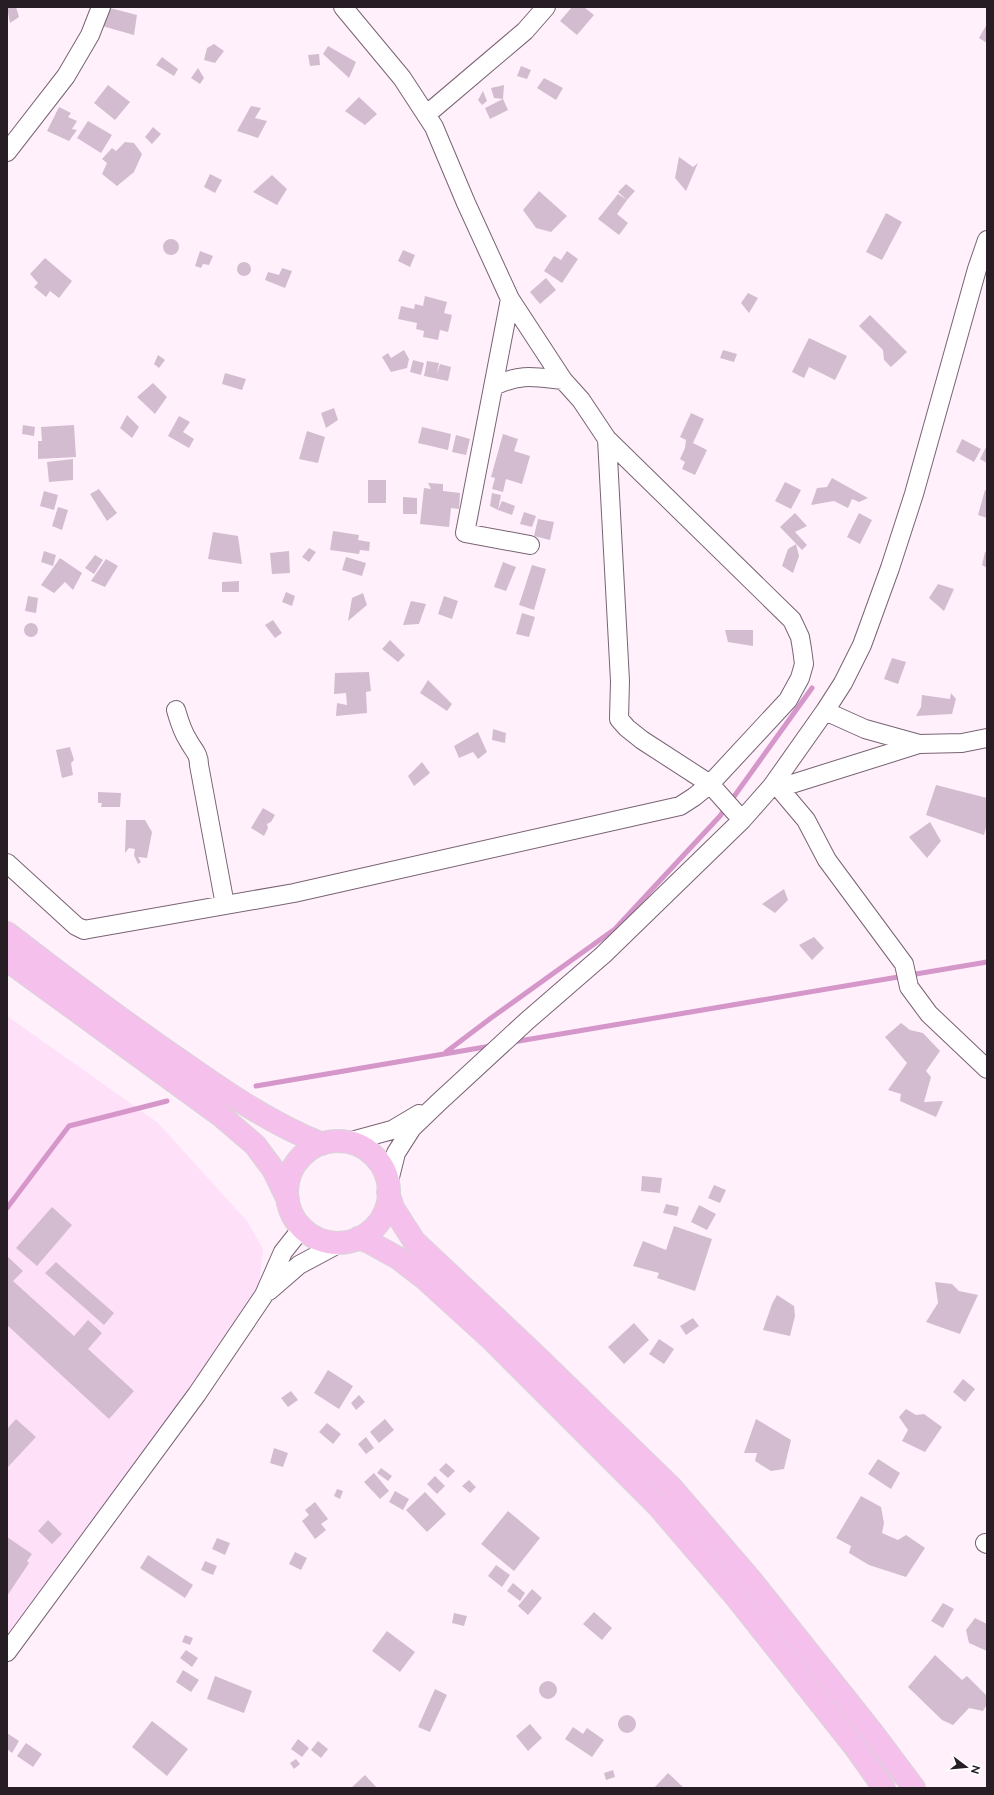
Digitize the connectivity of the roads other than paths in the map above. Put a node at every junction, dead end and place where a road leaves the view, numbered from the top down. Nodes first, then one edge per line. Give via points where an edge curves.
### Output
1 (101, 7) edge
2 (343, 7) edge
3 (546, 7) edge
4 (426, 114) junction
5 (7, 152) edge
6 (987, 240) edge
7 (510, 299) junction
8 (563, 380) junction
9 (494, 386) junction
10 (607, 439) junction
11 (530, 545) dead end
12 (176, 710) dead end
13 (825, 711) junction
14 (987, 738) edge
15 (918, 744) junction
16 (710, 784) junction
17 (775, 787) junction
18 (742, 820) junction
19 (7, 863) edge
20 (225, 905) junction
21 (7, 933) edge
22 (7, 960) edge
23 (987, 1069) edge
24 (439, 1102) junction
25 (348, 1142) junction
26 (322, 1144) junction
27 (388, 1189) junction
28 (288, 1200) junction
29 (302, 1228) junction
30 (349, 1240) junction
31 (264, 1295) junction
32 (7, 1652) edge
33 (884, 1788) edge
34 (914, 1788) edge

1 - 5 street via 90,35 66,76
2 - 4 street via 402,78
3 - 4 street via 525,31
4 - 7 street
6 - 13 street via 976,269 914,494 890,568 862,645 843,683
7 - 8 street
7 - 9 street
8 - 9 street via 529,376 510,378
8 - 10 street via 581,400
9 - 11 street via 465,533
10 - 16 street via 620,681 619,720 638,737
10 - 16 street via 792,620 800,637 804,664 800,678 788,700
12 - 20 street via 188,740 199,758
13 - 15 street via 865,729
13 - 17 street
14 - 15 street via 962,743
15 - 17 street
16 - 18 street
16 - 20 street via 680,806 294,893
17 - 18 street
17 - 23 street via 806,820 827,860 904,964 909,987 929,1014
18 - 24 street via 602,955
19 - 20 street via 76,926 84,930
21 - 26 highway via 93,1000 232,1098 291,1131
22 - 28 highway via 220,1116 255,1146 273,1169
24 - 25 street via 392,1130
24 - 27 street via 412,1128 396,1154
25 - 26 highway
25 - 27 highway via 363,1147 375,1157 384,1170
26 - 28 highway via 302,1156 294,1166 288,1183
27 - 30 highway via 386,1207 380,1220 370,1231
27 - 34 highway via 393,1208 414,1241 671,1488 750,1580
28 - 29 highway via 293,1215
29 - 30 highway via 320,1239
29 - 31 street via 283,1252
30 - 31 street via 299,1265
30 - 33 highway via 369,1242 398,1258 424,1278 490,1339 658,1506 856,1747
31 - 32 street via 197,1394

